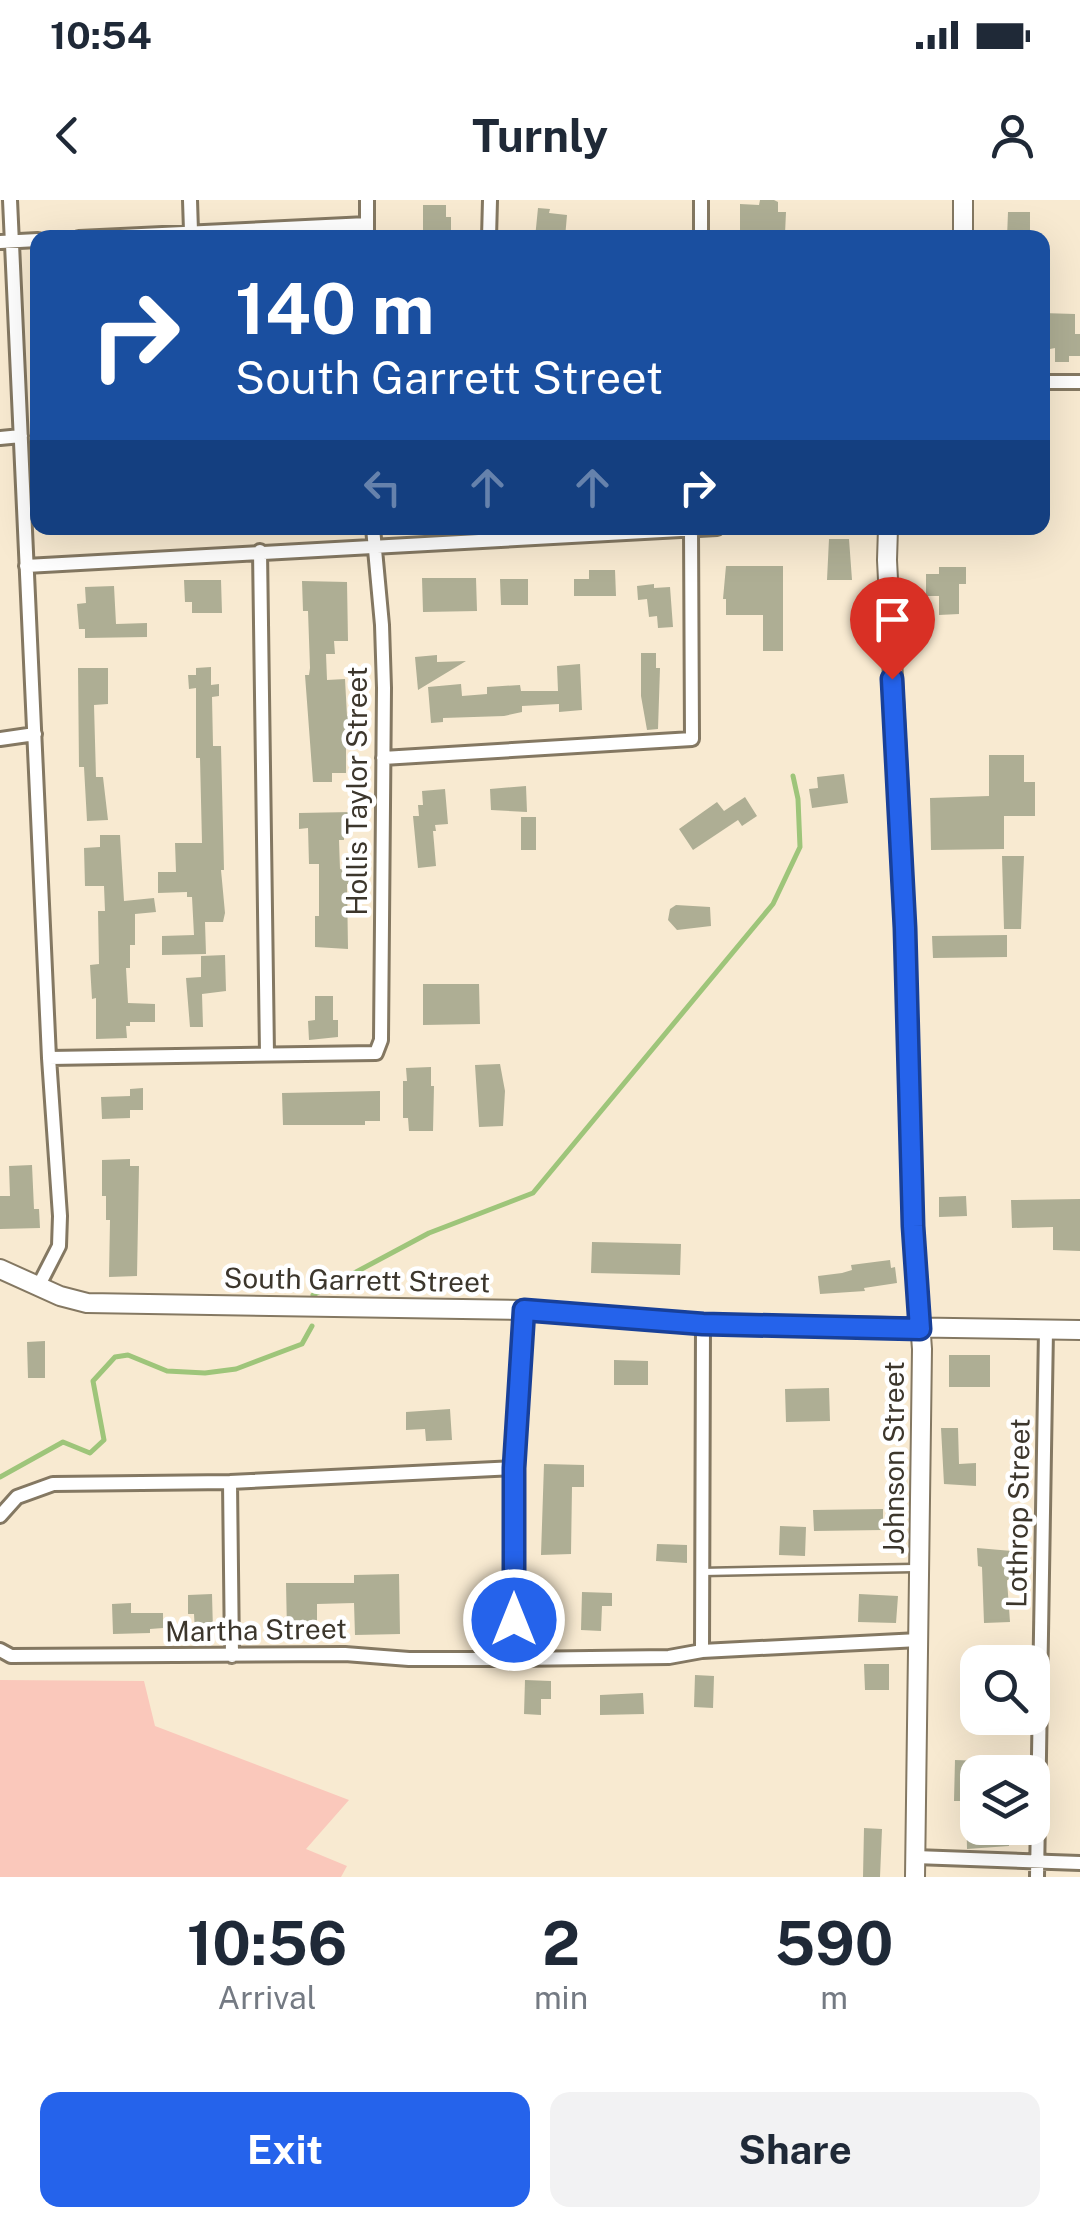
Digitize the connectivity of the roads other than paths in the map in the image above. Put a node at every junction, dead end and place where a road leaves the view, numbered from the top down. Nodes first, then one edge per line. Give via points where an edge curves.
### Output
1 (10, 200) edge
2 (190, 200) edge
3 (367, 200) edge
4 (490, 200) edge
5 (701, 200) edge
6 (963, 200) edge
7 (191, 230) edge
8 (367, 230) edge
9 (489, 230) edge
10 (701, 230) edge
11 (962, 230) edge
12 (6, 242) edge
13 (1050, 382) edge
14 (1080, 382) edge
15 (20, 436) junction
16 (0, 438) edge
17 (373, 535) edge
18 (579, 535) edge
19 (691, 535) edge
20 (885, 535) edge
21 (374, 546) junction
22 (260, 550) junction
23 (26, 566) junction
24 (35, 734) junction
25 (0, 739) edge
26 (384, 758) junction
27 (268, 1054) junction
28 (50, 1058) junction
29 (0, 1268) edge
30 (39, 1286) junction
31 (524, 1310) junction
32 (703, 1324) junction
33 (920, 1329) junction
34 (1046, 1330) junction
35 (1080, 1330) edge
36 (514, 1468) junction
37 (230, 1482) junction
38 (0, 1516) edge
39 (920, 1568) junction
40 (702, 1572) junction
41 (919, 1640) junction
42 (0, 1650) edge
43 (702, 1651) junction
44 (232, 1656) junction
45 (513, 1659) junction
46 (916, 1856) junction
47 (1080, 1862) edge
48 (1037, 1870) edge
49 (915, 1877) edge

1 - 12 street
2 - 7 street
3 - 8 street
4 - 9 street
5 - 10 street
6 - 11 street
12 - 15 street
13 - 14 street
15 - 16 street
15 - 23 street
17 - 21 street, Hollis Taylor Street
18 - 21 street
19 - 26 street via 692,739
20 - 33 street, Johnson Street
21 - 22 street
21 - 26 street, Hollis Taylor Street
22 - 23 street
22 - 27 street
23 - 24 street
24 - 25 street
24 - 28 street
26 - 27 street, Hollis Taylor Street via 376,1053
27 - 28 street
28 - 30 street via 60,1232
29 - 30 street, South Garrett Street
30 - 31 street, South Garrett Street via 87,1303
31 - 32 street, South Garrett Street
31 - 36 street
32 - 33 street, South Garrett Street
32 - 40 street
33 - 34 street, South Garrett Street
33 - 39 street, Johnson Street
34 - 35 street, South Garrett Street
34 - 48 street, Lothrop Street
36 - 37 street
36 - 45 street
37 - 38 street via 53,1484 10,1502
37 - 44 street
39 - 40 lane
39 - 41 street, Johnson Street
40 - 43 street
41 - 43 street, Martha Street
41 - 46 street, Johnson Street
42 - 44 street, Martha Street via 12,1656
43 - 45 street, Martha Street
44 - 45 street, Martha Street
46 - 48 street
46 - 49 street, Johnson Street
47 - 48 street

